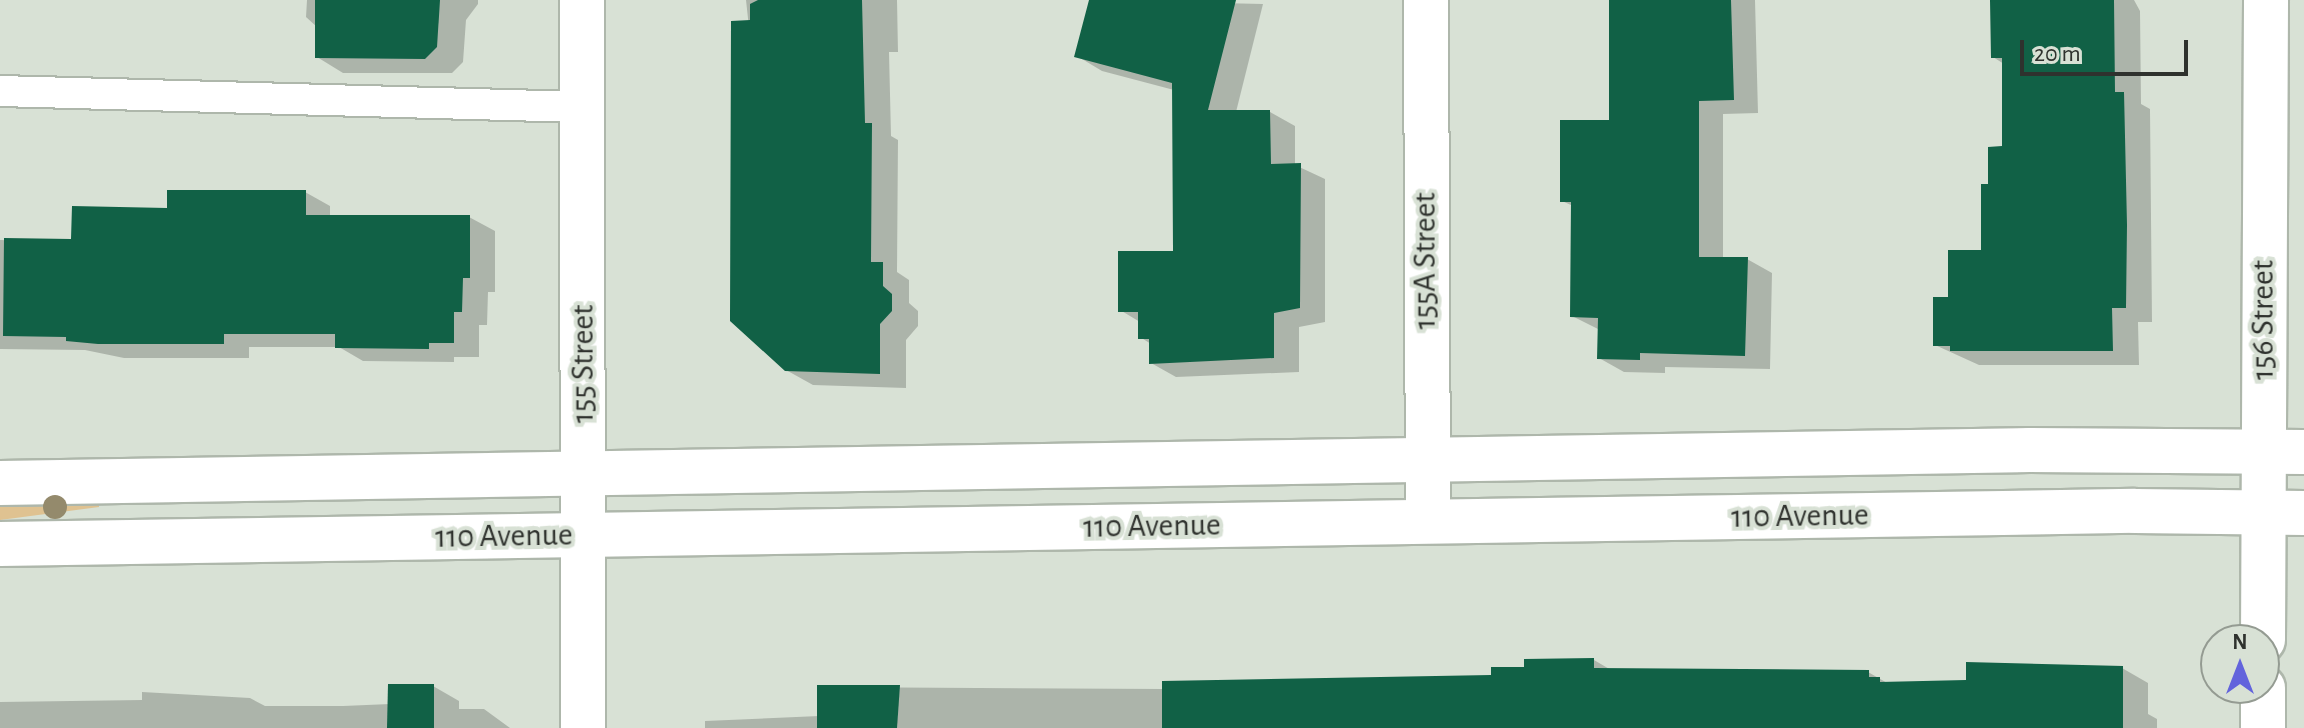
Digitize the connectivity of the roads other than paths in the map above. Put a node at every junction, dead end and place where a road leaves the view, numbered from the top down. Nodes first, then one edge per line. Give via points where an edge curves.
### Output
1 (582, 0) edge
2 (1426, 0) edge
3 (2266, 0) edge
4 (0, 91) edge
5 (581, 107) junction
6 (2283, 451) edge
7 (1427, 459) junction
8 (583, 473) junction
9 (0, 483) edge
10 (2283, 513) edge
11 (1428, 521) junction
12 (583, 535) junction
13 (0, 544) edge
14 (2266, 624) edge
15 (2263, 704) edge
16 (583, 728) edge
17 (2263, 728) edge

1 - 5 street, 155 Street
2 - 7 street, 155A Street
3 - 6 street, 156 Street
4 - 5 lane
5 - 8 street, 155 Street
6 - 7 street, 110 Avenue
6 - 10 street, 156 Street
7 - 8 street, 110 Avenue
7 - 11 street, 155A Street
8 - 9 street, 110 Avenue
8 - 12 street, 155 Street
10 - 11 street, 110 Avenue
10 - 14 street, 156 Street
11 - 12 street, 110 Avenue
12 - 13 street, 110 Avenue
12 - 16 street, 155 Street
15 - 17 street

